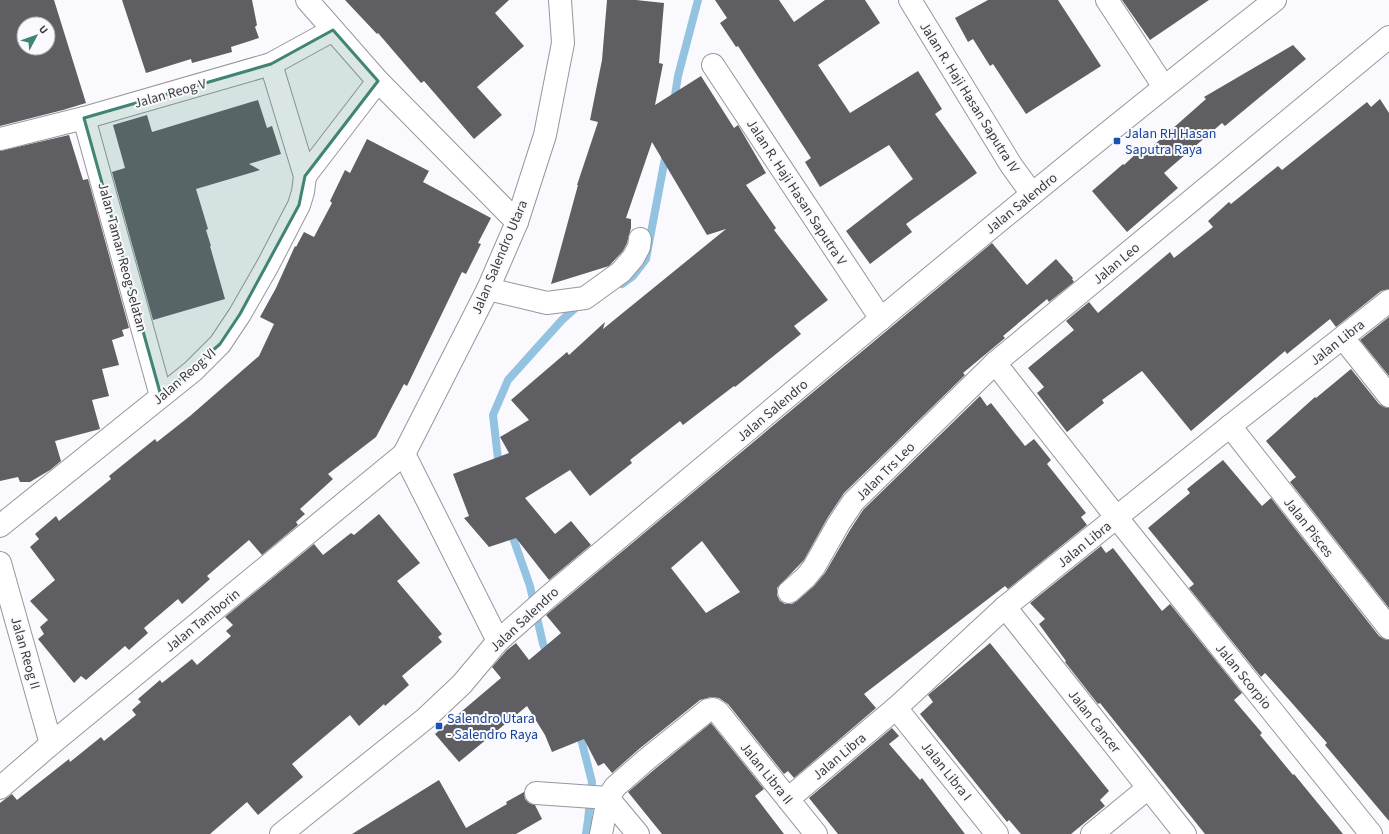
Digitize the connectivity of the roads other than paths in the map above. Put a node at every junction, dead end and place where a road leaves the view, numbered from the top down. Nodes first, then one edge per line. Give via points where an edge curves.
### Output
1 (307, 0) edge
2 (560, 0) edge
3 (910, 0) edge
4 (1107, 0) edge
5 (1275, 0) edge
6 (333, 30) junction
7 (1389, 37) edge
8 (271, 64) junction
9 (713, 66) dead end
10 (378, 81) junction
11 (1164, 87) junction
12 (84, 118) junction
13 (0, 139) edge
14 (305, 176) junction
15 (1032, 194) junction
16 (517, 222) junction
17 (640, 239) dead end
18 (488, 290) junction
19 (1389, 301) edge
20 (881, 319) junction
21 (1343, 338) junction
22 (995, 363) junction
23 (161, 396) junction
24 (1389, 396) edge
25 (1230, 426) junction
26 (404, 454) junction
27 (1117, 518) junction
28 (0, 526) edge
29 (0, 563) edge
30 (789, 592) dead end
31 (1005, 607) junction
32 (1389, 628) edge
33 (498, 641) junction
34 (896, 708) junction
35 (51, 744) junction
36 (0, 788) edge
37 (1148, 788) junction
38 (536, 793) dead end
39 (595, 798) junction
40 (788, 799) junction
41 (281, 834) edge
42 (601, 834) edge
43 (638, 834) edge
44 (816, 834) edge
45 (997, 834) edge
46 (1092, 834) edge
47 (1185, 834) edge
48 (1371, 834) edge

1 - 6 street
2 - 16 street, Jalan Salendro Utara via 563,42 545,135
3 - 15 street, Jalan R. Haji Hasan Saputra IV via 1011,165
4 - 11 street
5 - 11 street, Jalan Salendro
6 - 8 street, Jalan Reog V
6 - 10 street
7 - 22 street, Jalan Leo
8 - 12 street, Jalan Reog V
8 - 14 street, Jalan Reog VI
9 - 20 street, Jalan R. Haji Hasan Saputra V
10 - 14 street, Jalan Reog VI
10 - 16 street
11 - 15 street, Jalan Salendro
12 - 13 street, Jalan Reog V
12 - 23 street, Jalan Taman Reog Selatan
14 - 23 street, Jalan Reog VI via 298,205 240,314 220,344 193,371
15 - 20 street, Jalan Salendro
16 - 18 street, Jalan Salendro Utara
17 - 18 street via 633,258 621,272 586,298 547,303
18 - 26 street, Jalan Salendro Utara
19 - 21 street, Jalan Libra
20 - 33 street, Jalan Salendro via 522,618
21 - 24 street
21 - 25 street, Jalan Libra
22 - 27 street
22 - 30 street, Jalan Trs Leo via 853,502 814,567
23 - 28 street, Jalan Reog VI
25 - 27 street, Jalan Libra
25 - 32 street, Jalan Pisces
26 - 33 street
26 - 35 street, Jalan Tamborin
27 - 31 street, Jalan Libra
27 - 48 street, Jalan Scorpio
29 - 35 street, Jalan Reog II
31 - 34 street, Jalan Libra
31 - 37 street, Jalan Cancer
33 - 41 street, Jalan Salendro via 462,684 426,718
34 - 40 street, Jalan Libra
34 - 45 street, Jalan Libra I
35 - 36 street, Jalan Tamborin
37 - 46 street
37 - 47 street, Jalan Cancer
38 - 39 street
39 - 40 street, Jalan Libra II via 615,787 708,710 713,709
39 - 42 street
39 - 43 street
40 - 44 street, Jalan Libra II

